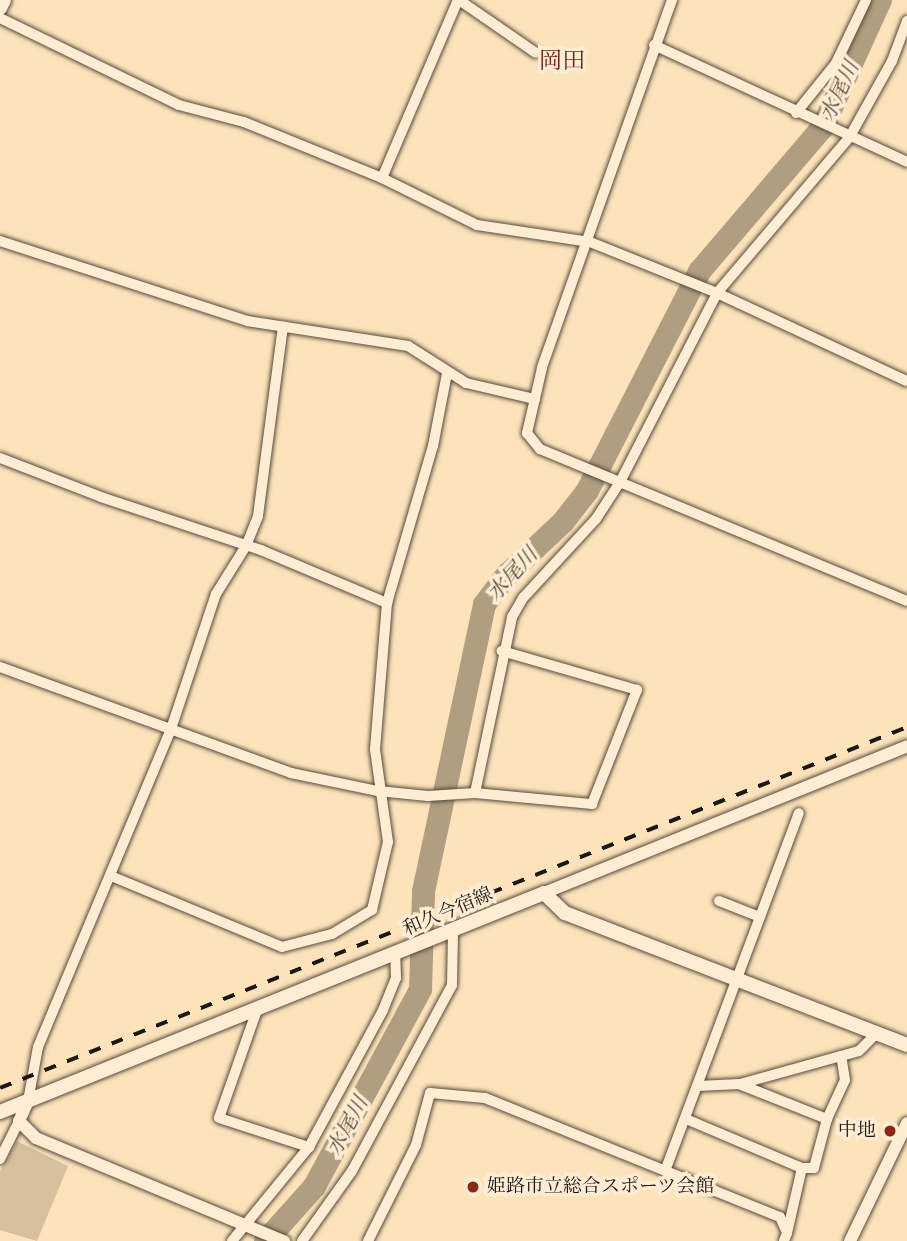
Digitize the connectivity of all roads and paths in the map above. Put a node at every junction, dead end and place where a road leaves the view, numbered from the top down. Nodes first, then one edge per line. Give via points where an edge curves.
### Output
1 (4, 0) edge
2 (458, 0) edge
3 (672, 0) edge
4 (866, 0) edge
5 (0, 8) edge
6 (0, 18) edge
7 (907, 21) edge
8 (654, 45) junction
9 (536, 53) dead end
10 (796, 113) junction
11 (849, 138) junction
12 (907, 162) edge
13 (382, 178) junction
14 (0, 241) edge
15 (590, 242) junction
16 (717, 293) junction
17 (283, 327) junction
18 (447, 373) junction
19 (907, 381) edge
20 (535, 400) junction
21 (0, 458) edge
22 (620, 482) junction
23 (246, 546) junction
24 (907, 601) edge
25 (387, 603) junction
26 (502, 651) junction
27 (0, 667) edge
28 (170, 732) junction
29 (907, 746) edge
30 (378, 791) junction
31 (475, 793) junction
32 (799, 813) dead end
33 (111, 876) junction
34 (544, 893) junction
35 (719, 901) dead end
36 (760, 917) junction
37 (453, 932) junction
38 (395, 955) junction
39 (738, 979) junction
40 (257, 1010) junction
41 (877, 1033) junction
42 (907, 1045) edge
43 (841, 1056) junction
44 (739, 1084) junction
45 (698, 1086) junction
46 (27, 1101) junction
47 (0, 1112) edge
48 (686, 1119) junction
49 (827, 1119) junction
50 (19, 1121) junction
51 (907, 1123) edge
52 (309, 1147) junction
53 (0, 1159) edge
54 (802, 1168) junction
55 (665, 1171) junction
56 (245, 1226) junction
57 (785, 1237) edge
58 (232, 1241) edge
59 (284, 1241) edge
60 (302, 1241) edge
61 (368, 1241) edge
62 (850, 1241) edge

1 - 5 main road
2 - 9 street
2 - 13 street
3 - 8 street
4 - 10 street via 836,63
6 - 13 street via 179,105 244,122
7 - 11 street via 892,61
8 - 10 street
8 - 15 street
10 - 11 street
11 - 12 street
11 - 16 street
13 - 15 street via 477,225
14 - 17 street via 247,321
15 - 16 street
15 - 20 street via 542,368
16 - 19 street
16 - 22 street
17 - 18 street via 408,346
17 - 23 street via 258,516
18 - 20 street via 484,390
18 - 25 street via 433,446
20 - 22 street via 527,433 540,449
21 - 23 street
22 - 24 street
22 - 26 street via 596,519 523,598
23 - 25 street
23 - 28 street via 216,594
25 - 30 street via 375,749
26 - 31 street
26 - 31 street via 637,690 592,804
27 - 28 street
28 - 30 street via 291,773
28 - 33 street
29 - 34 street
30 - 31 street via 428,796
30 - 33 street via 387,842 372,910 332,934 282,947
32 - 36 street
33 - 46 street via 38,1047
34 - 37 main road, 和久今宿線
34 - 39 main road via 565,913
35 - 36 street
36 - 39 street
37 - 38 main road, 和久今宿線
37 - 60 street via 452,985 352,1171
38 - 40 main road, 和久今宿線
38 - 52 street via 396,978 383,1010
39 - 41 main road
39 - 45 street
40 - 46 main road, 和久今宿線
40 - 52 street via 219,1118
41 - 42 main road
41 - 43 street via 859,1051
43 - 44 street
43 - 49 street via 845,1080
44 - 45 street
44 - 49 street
45 - 48 street
46 - 47 main road, 和久今宿線
46 - 50 street
48 - 54 street
48 - 55 street
49 - 54 street via 814,1168
50 - 53 street
50 - 56 street via 36,1138
51 - 62 street
52 - 56 street
54 - 57 street
55 - 57 street via 780,1217
55 - 61 street via 485,1098 430,1093 416,1145
56 - 58 street
56 - 59 street

